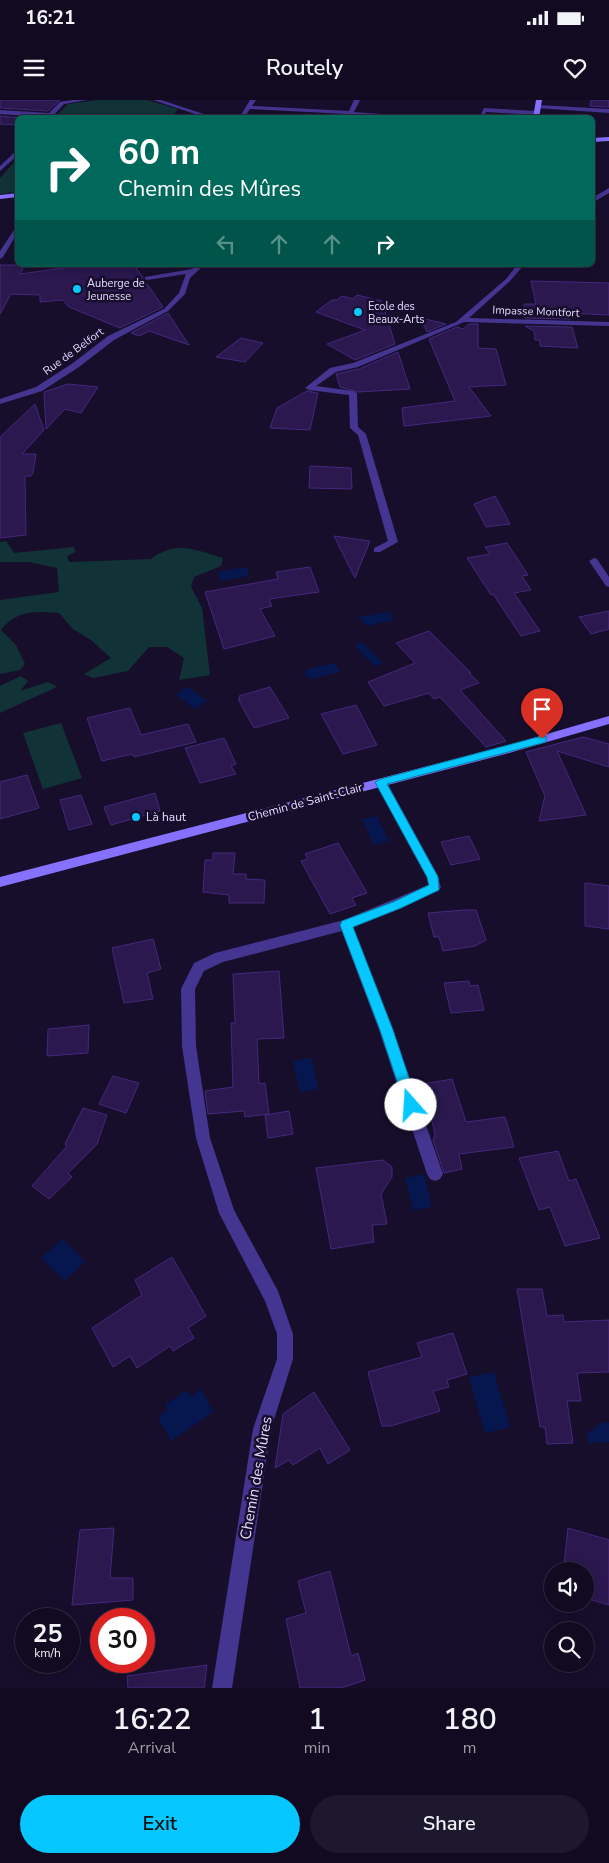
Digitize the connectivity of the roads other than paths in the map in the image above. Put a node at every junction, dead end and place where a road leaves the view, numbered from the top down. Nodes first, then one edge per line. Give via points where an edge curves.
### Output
1 (84, 100) edge
2 (156, 100) edge
3 (253, 100) edge
4 (357, 100) edge
5 (539, 100) edge
6 (248, 107) junction
7 (609, 111) edge
8 (0, 112) edge
9 (7, 112) junction
10 (537, 112) edge
11 (38, 115) edge
12 (50, 115) edge
13 (200, 115) edge
14 (243, 115) edge
15 (349, 115) edge
16 (482, 115) edge
17 (0, 119) edge
18 (609, 139) edge
19 (595, 140) edge
20 (15, 154) edge
21 (0, 157) edge
22 (11, 158) junction
23 (0, 170) edge
24 (609, 190) edge
25 (15, 195) edge
26 (0, 197) edge
27 (595, 199) edge
28 (15, 231) edge
29 (0, 257) edge
30 (197, 267) edge
31 (519, 267) edge
32 (190, 270) junction
33 (147, 278) dead end
34 (609, 324) edge
35 (458, 325) junction
36 (0, 402) edge
37 (377, 550) dead end
38 (594, 561) dead end
39 (609, 584) edge
40 (609, 720) edge
41 (381, 782) junction
42 (0, 882) edge
43 (346, 925) junction
44 (436, 1174) dead end
45 (222, 1688) edge

1 - 12 street via 62,103
2 - 13 street
3 - 6 street
4 - 15 street
5 - 10 street
6 - 14 street
6 - 15 street
7 - 10 street
8 - 9 street
9 - 11 street
9 - 17 street
10 - 16 street via 484,110
18 - 19 street
20 - 22 street
21 - 22 street
22 - 23 street
24 - 27 street
25 - 26 street
28 - 29 street
30 - 32 street, Rue de Belfort
31 - 35 street
32 - 33 street
32 - 36 street, Rue de Belfort via 182,294 163,312 111,338 39,389
34 - 35 street, Impasse Montfort
35 - 37 street via 355,365 333,370 308,388 353,393 354,428 362,434 393,542
38 - 39 street
40 - 41 street, Chemin de Saint-Clair
41 - 42 street, Chemin de Saint-Clair
41 - 43 street, Chemin des Mûres via 433,877 435,887
43 - 44 street
43 - 45 street, Chemin des Mûres via 220,957 199,967 188,989 189,1046 202,1138 227,1213 272,1297 285,1334 285,1359 262,1429

